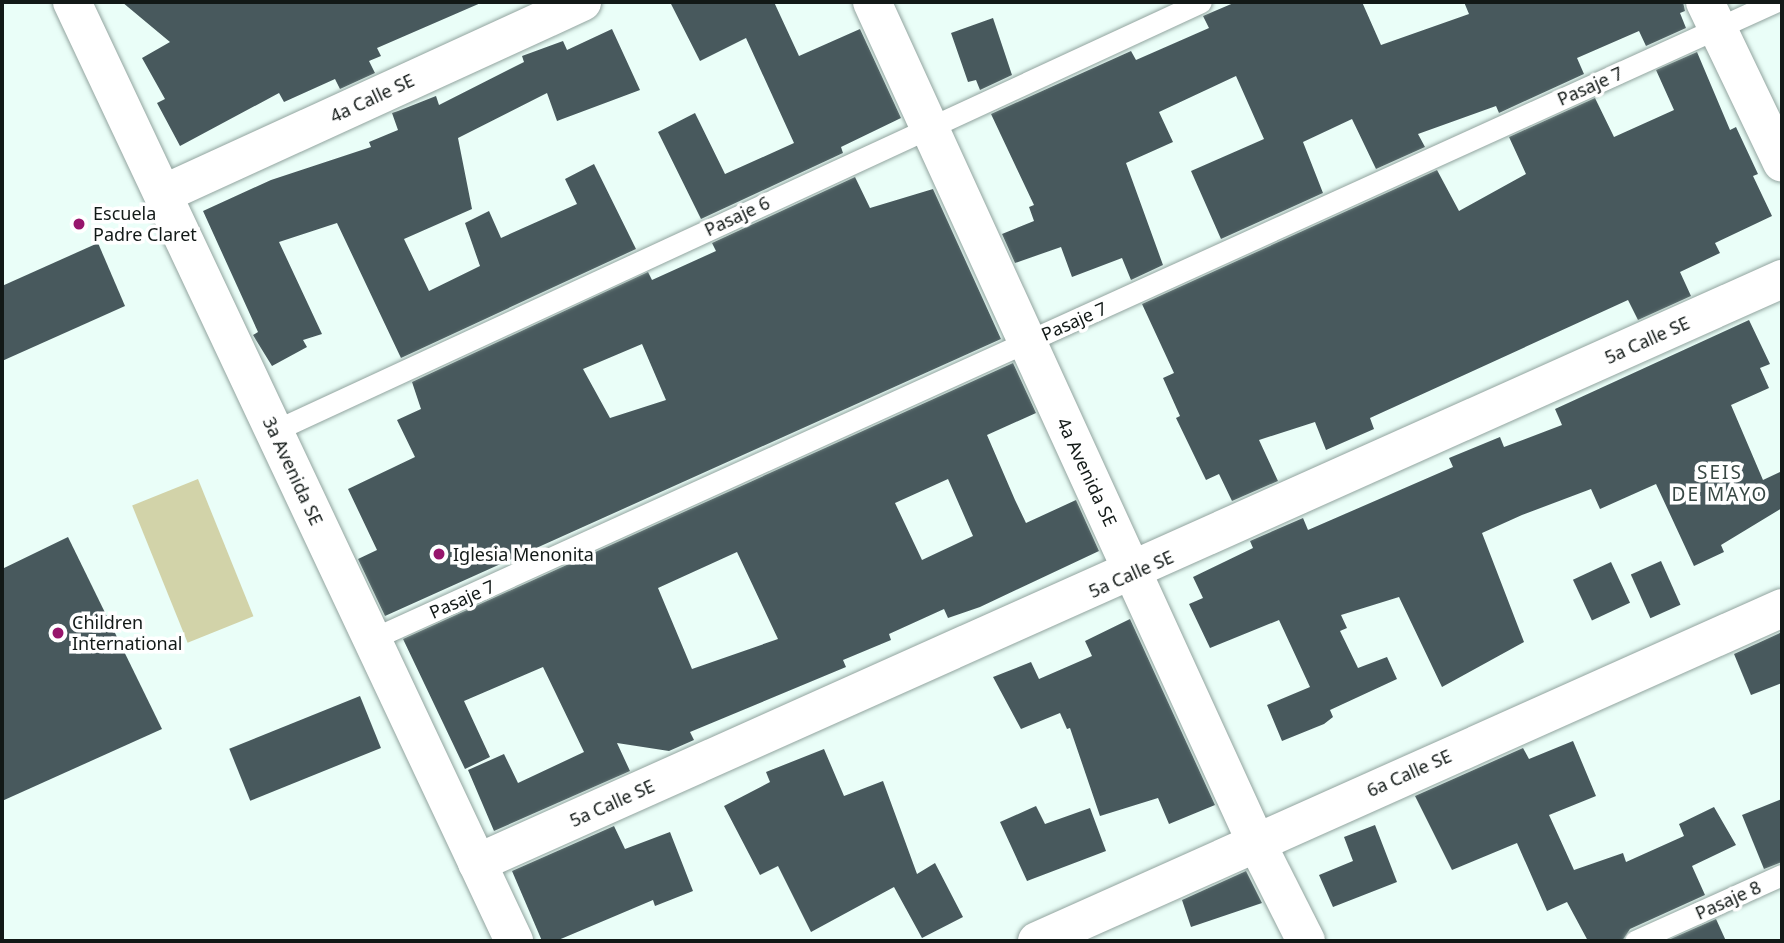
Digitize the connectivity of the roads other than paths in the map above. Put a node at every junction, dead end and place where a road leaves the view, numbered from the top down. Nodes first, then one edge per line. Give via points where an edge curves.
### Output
1 (72, 2) edge
2 (582, 2) edge
3 (872, 2) edge
4 (1200, 2) edge
5 (1775, 2) edge
6 (1712, 15) edge
7 (929, 128) junction
8 (1782, 163) edge
9 (163, 194) junction
10 (1782, 279) edge
11 (1027, 342) junction
12 (274, 431) junction
13 (1133, 573) junction
14 (1782, 608) edge
15 (372, 639) junction
16 (1255, 840) junction
17 (477, 863) junction
18 (1782, 875) edge
19 (514, 941) edge
20 (1037, 941) edge
21 (1306, 941) edge
22 (1635, 941) edge

1 - 9 street, 3a Avenida SE
2 - 9 street, 4a Calle SE
3 - 7 street, 4a Avenida SE
4 - 7 lane, Pasaje 6
5 - 6 lane, Pasaje 7
6 - 8 street
6 - 11 lane, Pasaje 7
7 - 11 street, 4a Avenida SE
7 - 12 lane, Pasaje 6
9 - 12 street, 3a Avenida SE
10 - 13 street, 5a Calle SE
11 - 13 street, 4a Avenida SE
11 - 15 lane, Pasaje 7
12 - 15 street, 3a Avenida SE
13 - 16 street, 4a Avenida SE
13 - 17 street, 5a Calle SE
14 - 16 street, 6a Calle SE
15 - 17 street, 3a Avenida SE
16 - 20 street, 6a Calle SE
16 - 21 street, 4a Avenida SE
17 - 19 street, 3a Avenida SE
18 - 22 lane, Pasaje 8

